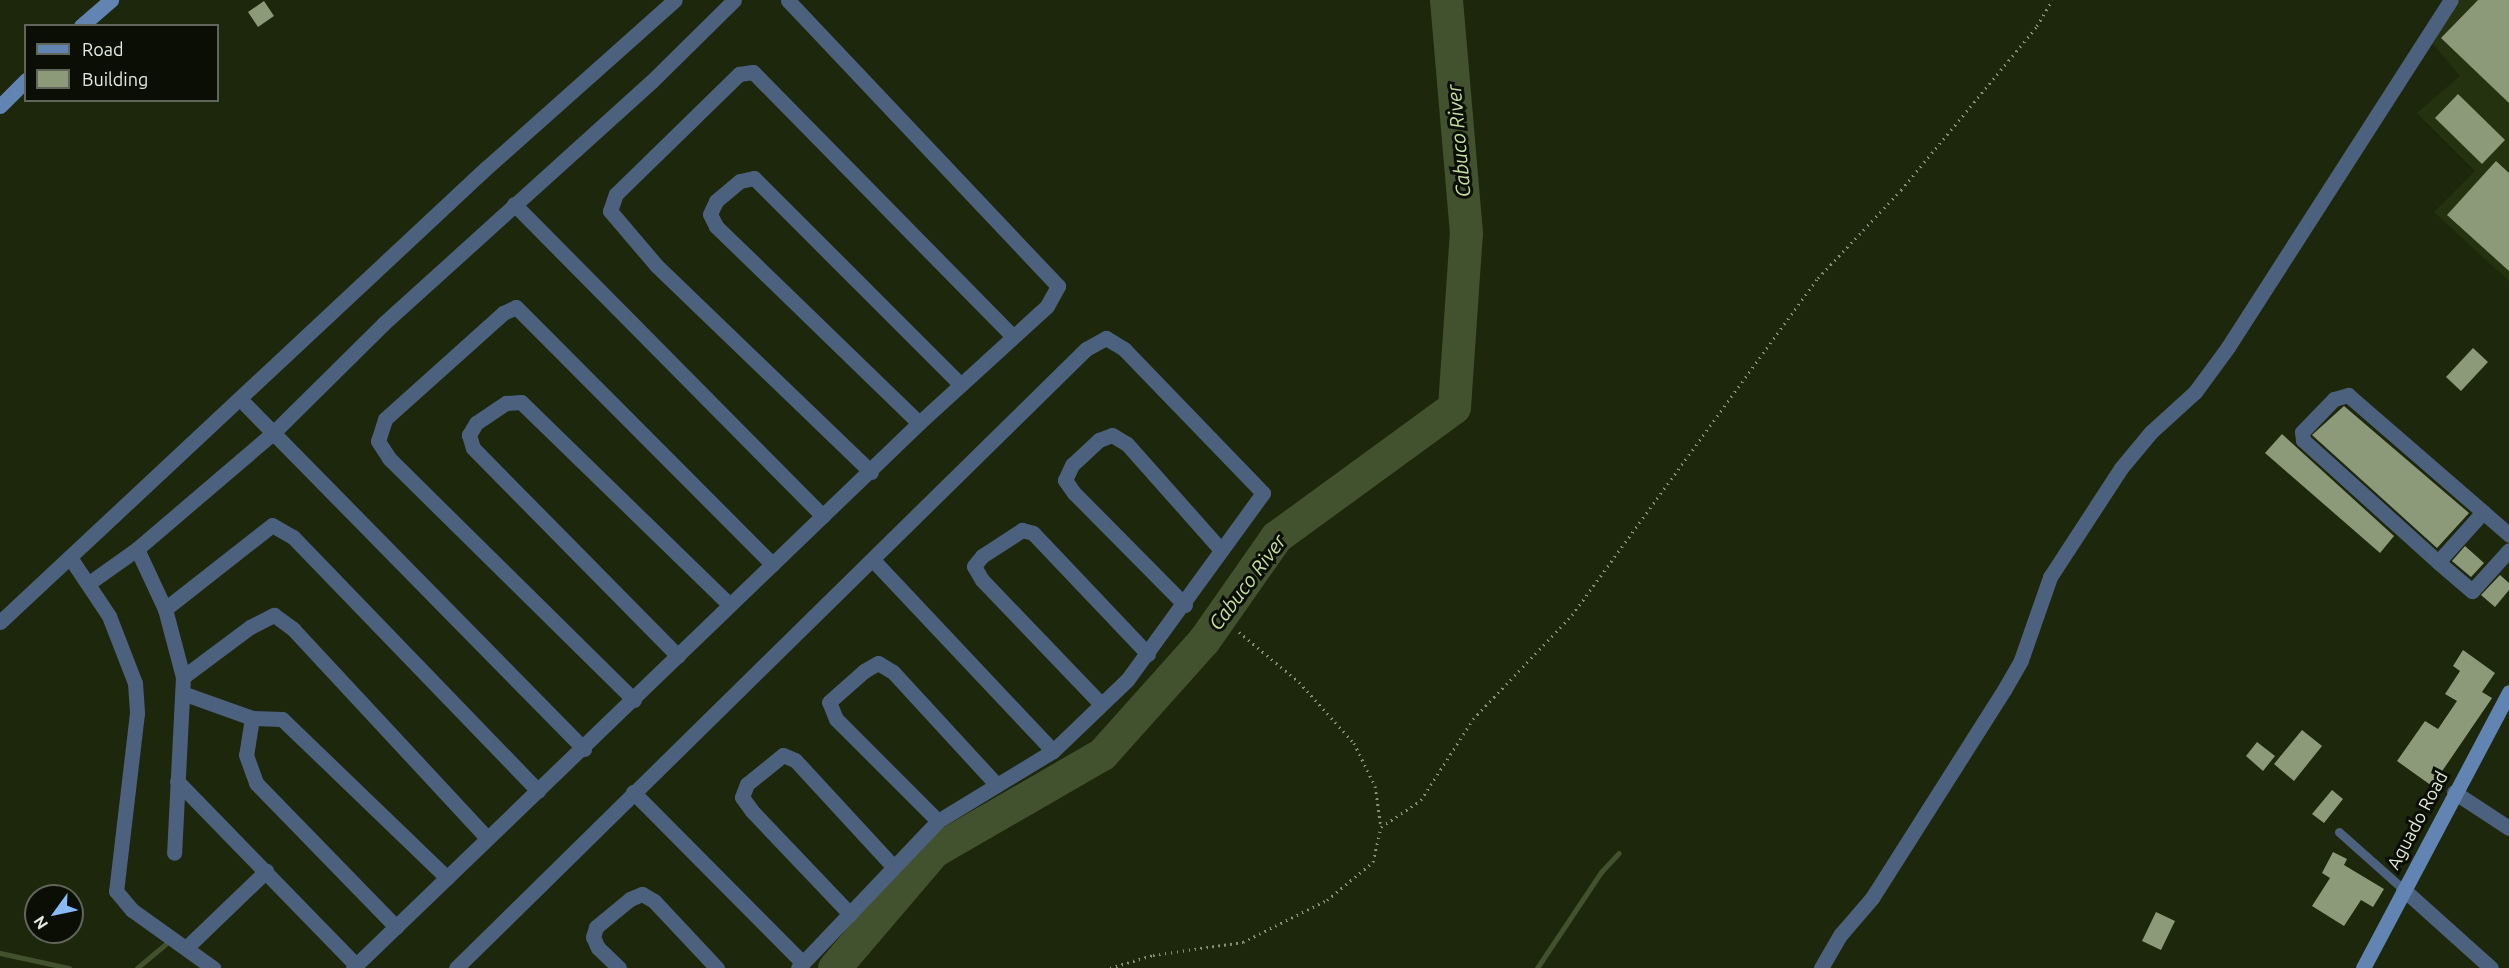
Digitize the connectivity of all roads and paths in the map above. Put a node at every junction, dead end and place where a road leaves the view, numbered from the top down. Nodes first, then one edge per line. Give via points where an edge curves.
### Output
1 (111, 0) edge
2 (675, 0) edge
3 (734, 0) edge
4 (788, 0) edge
5 (2052, 0) edge
6 (2451, 0) edge
7 (83, 24) edge
8 (24, 82) edge
9 (0, 106) edge
10 (514, 204) junction
11 (1013, 337) junction
12 (960, 384) junction
13 (242, 401) junction
14 (919, 423) junction
15 (273, 433) junction
16 (871, 472) junction
17 (2483, 512) junction
18 (823, 516) junction
19 (2509, 535) edge
20 (137, 549) junction
21 (1221, 550) junction
22 (2509, 550) edge
23 (71, 559) junction
24 (873, 560) junction
25 (2438, 562) junction
26 (772, 564) junction
27 (89, 583) junction
28 (729, 604) junction
29 (1185, 604) junction
30 (165, 609) junction
31 (0, 622) edge
32 (1239, 632) dead end
33 (1148, 654) junction
34 (678, 656) junction
35 (183, 677) junction
36 (2509, 692) edge
37 (185, 694) junction
38 (634, 700) junction
39 (1100, 703) junction
40 (252, 718) junction
41 (584, 749) junction
42 (1053, 751) junction
43 (177, 782) junction
44 (994, 783) junction
45 (538, 791) junction
46 (633, 792) junction
47 (2454, 792) junction
48 (938, 821) junction
49 (1381, 827) junction
50 (2509, 828) edge
51 (2339, 832) dead end
52 (487, 838) junction
53 (174, 853) dead end
54 (892, 865) junction
55 (266, 871) junction
56 (447, 878) junction
57 (2403, 889) junction
58 (850, 914) junction
59 (396, 927) junction
60 (187, 947) junction
61 (800, 965) edge
62 (354, 967) edge
63 (213, 968) edge
64 (456, 968) edge
65 (619, 968) edge
66 (717, 968) edge
67 (1110, 968) edge
68 (1821, 968) edge
69 (2363, 968) edge
70 (2491, 968) edge

1 - 7 street
2 - 13 street via 485,169
3 - 10 street via 652,81
4 - 11 street via 1058,286 1047,306
5 - 49 path via 2037,26 1901,190 1818,278 1572,615 1473,719 1421,800
6 - 68 street via 2228,347 2195,392 2151,432 2121,468 2050,577 2021,660 2004,690 1872,898 1841,934
8 - 9 street
10 - 15 street via 383,324
10 - 18 street
11 - 12 street
11 - 16 street via 753,72 739,74 616,194 610,212 656,265
12 - 14 street
12 - 14 street via 754,178 740,181 716,201 710,214 716,226
13 - 15 street
13 - 23 street
14 - 16 street
15 - 20 street
15 - 41 street
16 - 18 street
17 - 19 street
17 - 25 street
17 - 25 street via 2348,395 2334,399 2302,432 2303,440
18 - 26 street
20 - 27 street
20 - 30 street
21 - 24 street via 1263,493 1124,349 1106,338 1086,350
21 - 29 street
21 - 29 street via 1126,444 1112,435 1099,440 1072,465 1065,480 1074,493
22 - 25 street via 2472,591
23 - 27 street
23 - 31 street
24 - 42 street
24 - 46 street
26 - 28 street
26 - 38 street via 516,307 503,313 385,419 378,441 389,458
27 - 60 street via 124,647 135,683 137,713 116,891 132,910
28 - 34 street
28 - 34 street via 521,402 506,403 476,423 469,435 473,448
29 - 33 street
30 - 35 street
30 - 45 street via 272,525 293,537
32 - 49 path via 1299,682 1354,743 1375,786
33 - 39 street via 1127,680
33 - 39 street via 1033,533 1022,530 982,556 974,566 982,580
34 - 38 street
35 - 37 street
35 - 52 street via 250,627 274,615 293,628
36 - 47 street, Aguado Road
37 - 40 street
37 - 43 street
38 - 41 street
39 - 42 street
40 - 56 street via 282,718
40 - 59 street via 246,755 256,783
41 - 45 street
42 - 44 street
43 - 53 street
43 - 55 street
44 - 48 street
44 - 48 street via 893,672 878,663 864,671 830,702 836,719
45 - 52 street
46 - 61 street
46 - 64 street
47 - 50 street
47 - 57 street, Aguado Road
48 - 54 street
49 - 67 path via 1373,862 1327,900 1243,942 1153,955
51 - 57 lane via 2372,866
52 - 56 street
54 - 58 street
54 - 58 street via 795,760 783,755 747,784 742,797 752,811
55 - 60 street
55 - 62 street
56 - 59 street
57 - 69 street, Aguado Road
57 - 70 street
58 - 61 street
59 - 62 street
60 - 63 street
65 - 66 street via 598,948 593,937 596,927 642,894 654,901

